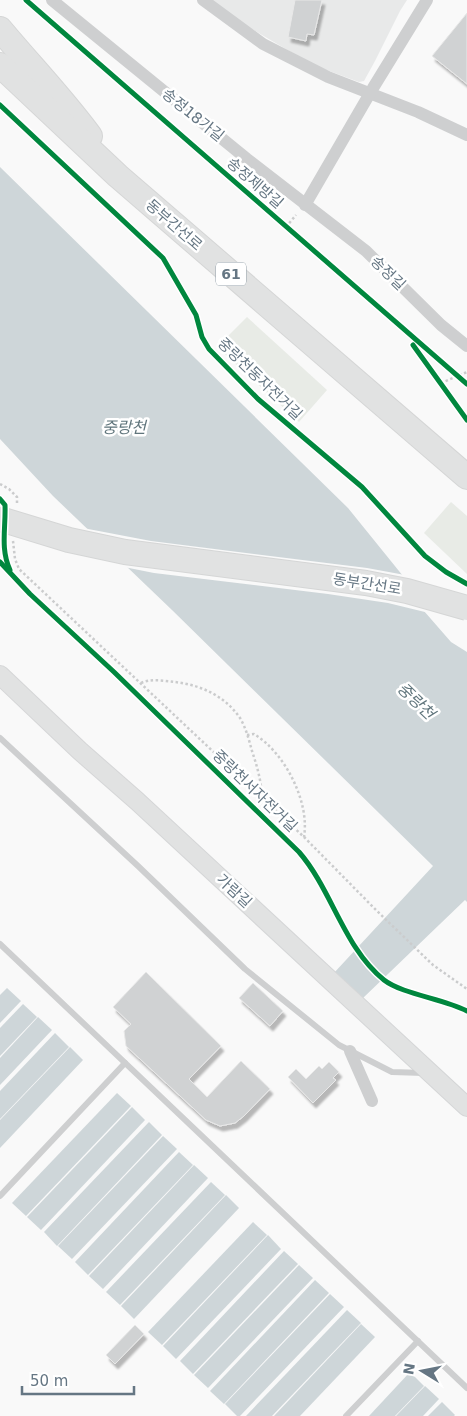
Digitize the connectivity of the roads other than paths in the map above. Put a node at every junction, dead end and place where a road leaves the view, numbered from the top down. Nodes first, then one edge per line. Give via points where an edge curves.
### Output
1 (52, 0) edge
2 (202, 0) edge
3 (427, 0) edge
4 (0, 29) edge
5 (0, 65) edge
6 (370, 94) junction
7 (467, 135) edge
8 (118, 176) junction
9 (305, 205) junction
10 (467, 346) edge
11 (467, 477) edge
12 (0, 519) edge
13 (467, 608) edge
14 (0, 675) edge
15 (0, 738) edge
16 (0, 944) edge
17 (350, 1051) junction
18 (125, 1063) junction
19 (430, 1074) junction
20 (372, 1101) dead end
21 (467, 1107) edge
22 (0, 1196) edge
23 (418, 1341) junction
24 (467, 1388) edge
25 (346, 1416) edge

1 - 9 street, 송정18가길
2 - 6 street via 262,44 328,78
3 - 6 street
4 - 8 highway via 70,108
5 - 8 highway, 동부간선로 / 61
6 - 7 street
6 - 9 street
8 - 11 highway, 동부간선로 / 61
9 - 10 street, 송정길 via 366,251 441,325
12 - 13 highway, 동부간선로, bridge via 69,540 124,552 366,583
14 - 19 street, 가람길
15 - 17 lane via 245,970
16 - 18 lane
17 - 19 lane via 392,1072
17 - 20 street
18 - 22 lane
18 - 23 lane
19 - 21 street, 가람길
23 - 24 lane
23 - 25 lane

